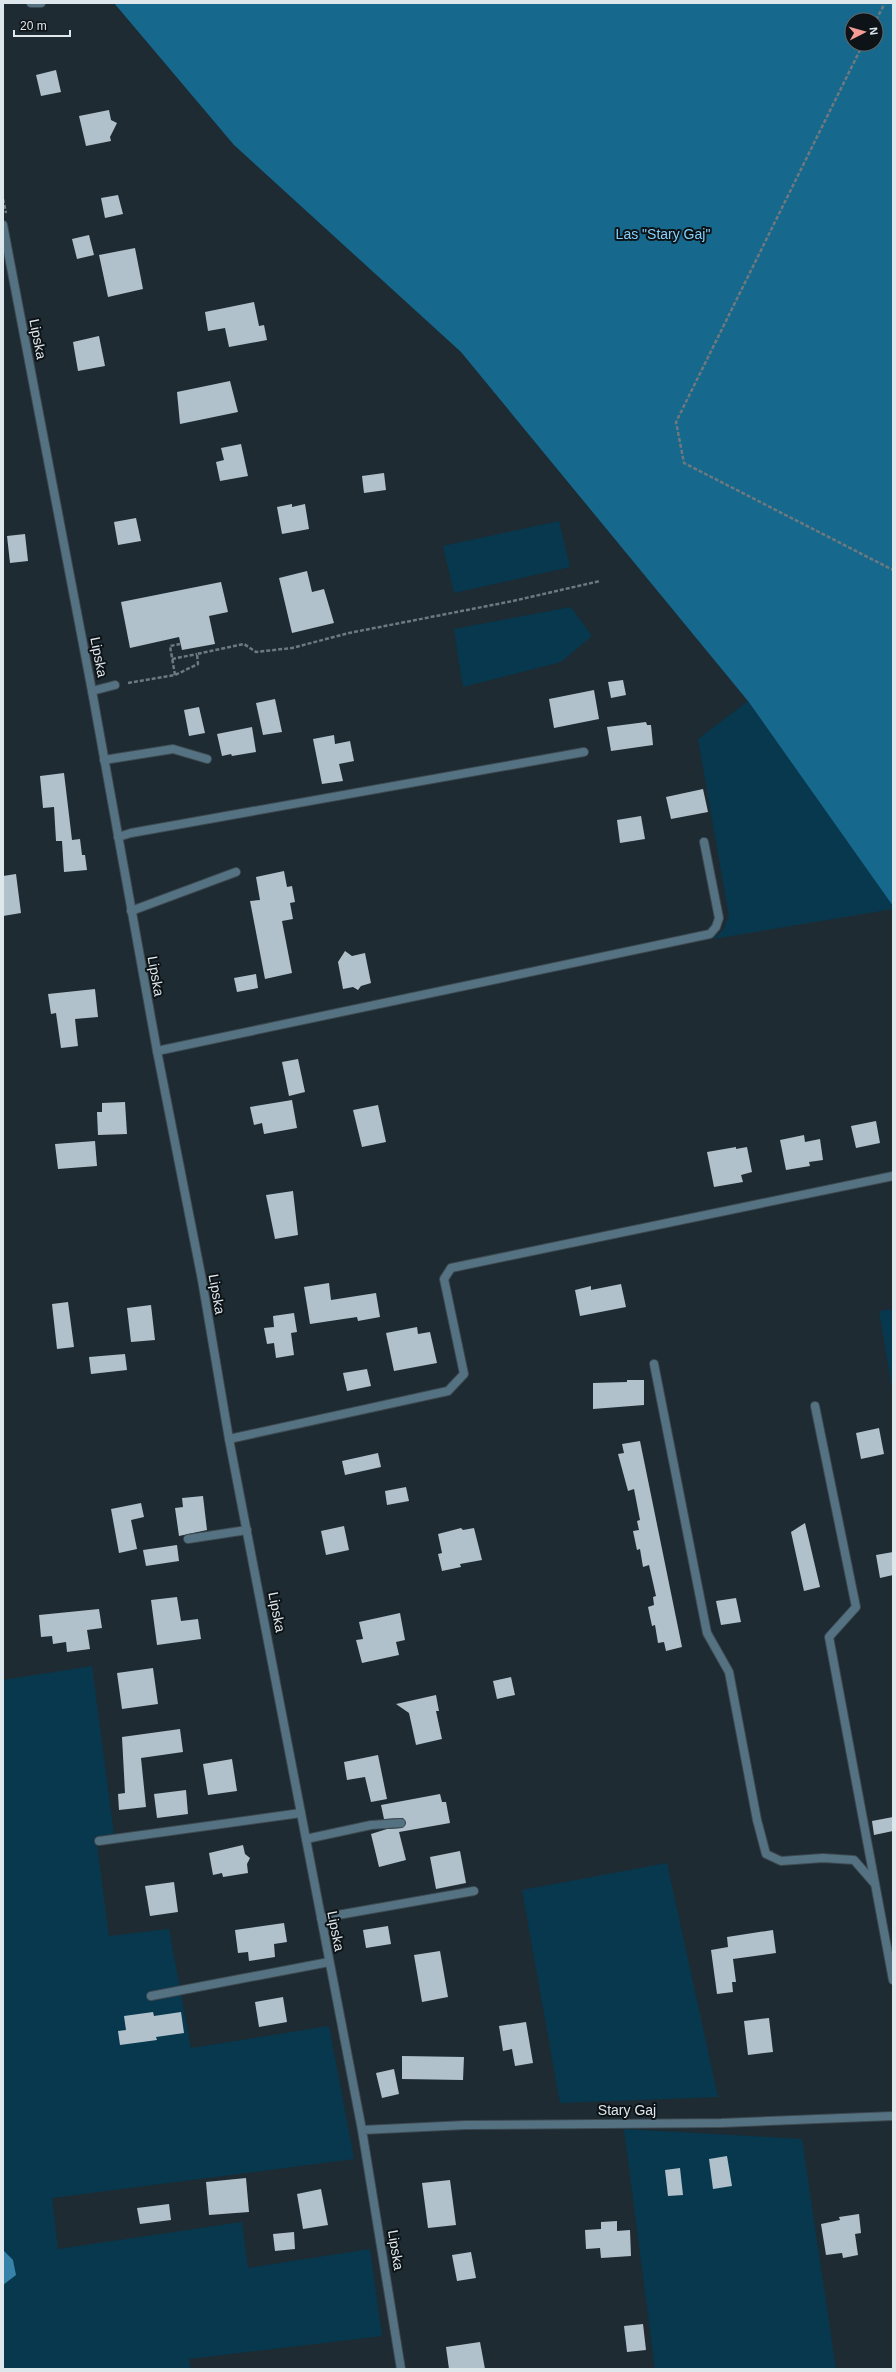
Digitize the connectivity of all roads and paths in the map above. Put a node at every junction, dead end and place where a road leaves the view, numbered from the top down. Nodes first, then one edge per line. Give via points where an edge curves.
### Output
1 (31, 3) edge
2 (40, 3) edge
3 (859, 52) edge
4 (3, 225) edge
5 (893, 570) edge
6 (600, 581) dead end
7 (180, 644) dead end
8 (197, 654) junction
9 (172, 659) junction
10 (175, 675) junction
11 (115, 685) joint
12 (92, 691) junction
13 (584, 752) dead end
14 (104, 760) junction
15 (208, 760) dead end
16 (118, 837) junction
17 (704, 842) dead end
18 (236, 872) dead end
19 (131, 911) junction
20 (157, 1051) junction
21 (893, 1176) edge
22 (654, 1364) dead end
23 (815, 1406) dead end
24 (230, 1438) junction
25 (247, 1530) junction
26 (188, 1539) dead end
27 (301, 1813) junction
28 (401, 1823) dead end
29 (306, 1839) junction
30 (99, 1841) dead end
31 (875, 1884) junction
32 (474, 1890) dead end
33 (320, 1918) junction
34 (329, 1962) junction
35 (893, 1980) edge
36 (151, 1996) dead end
37 (893, 2116) edge
38 (362, 2130) junction
39 (401, 2369) edge

1 - 2 street
3 - 5 path via 676,422 684,463
4 - 12 street, Lipska
6 - 8 path via 349,633 292,648 256,652 244,644
7 - 9 path via 170,646
8 - 9 path
8 - 10 path via 198,664
9 - 10 path
10 - 11 path
11 - 12 street
12 - 14 street, Lipska
13 - 16 street
14 - 15 street via 173,749
14 - 16 street, Lipska
16 - 19 street, Lipska
17 - 20 street via 719,918 710,934
18 - 19 street
19 - 20 street, Lipska
20 - 24 street, Lipska
21 - 24 street via 451,1268 444,1279 464,1374 448,1391
22 - 31 street via 707,1633 729,1672 766,1854 781,1861 823,1858 854,1860
23 - 31 street via 856,1607 829,1637
24 - 25 street, Lipska
25 - 26 street
25 - 27 street, Lipska
27 - 29 street, Lipska
27 - 30 street
28 - 29 street via 371,1825
29 - 33 street, Lipska
31 - 35 street
32 - 33 street
33 - 34 street, Lipska
34 - 36 street
34 - 38 street, Lipska
37 - 38 street, Stary Gaj via 721,2123 466,2125
38 - 39 street, Lipska

